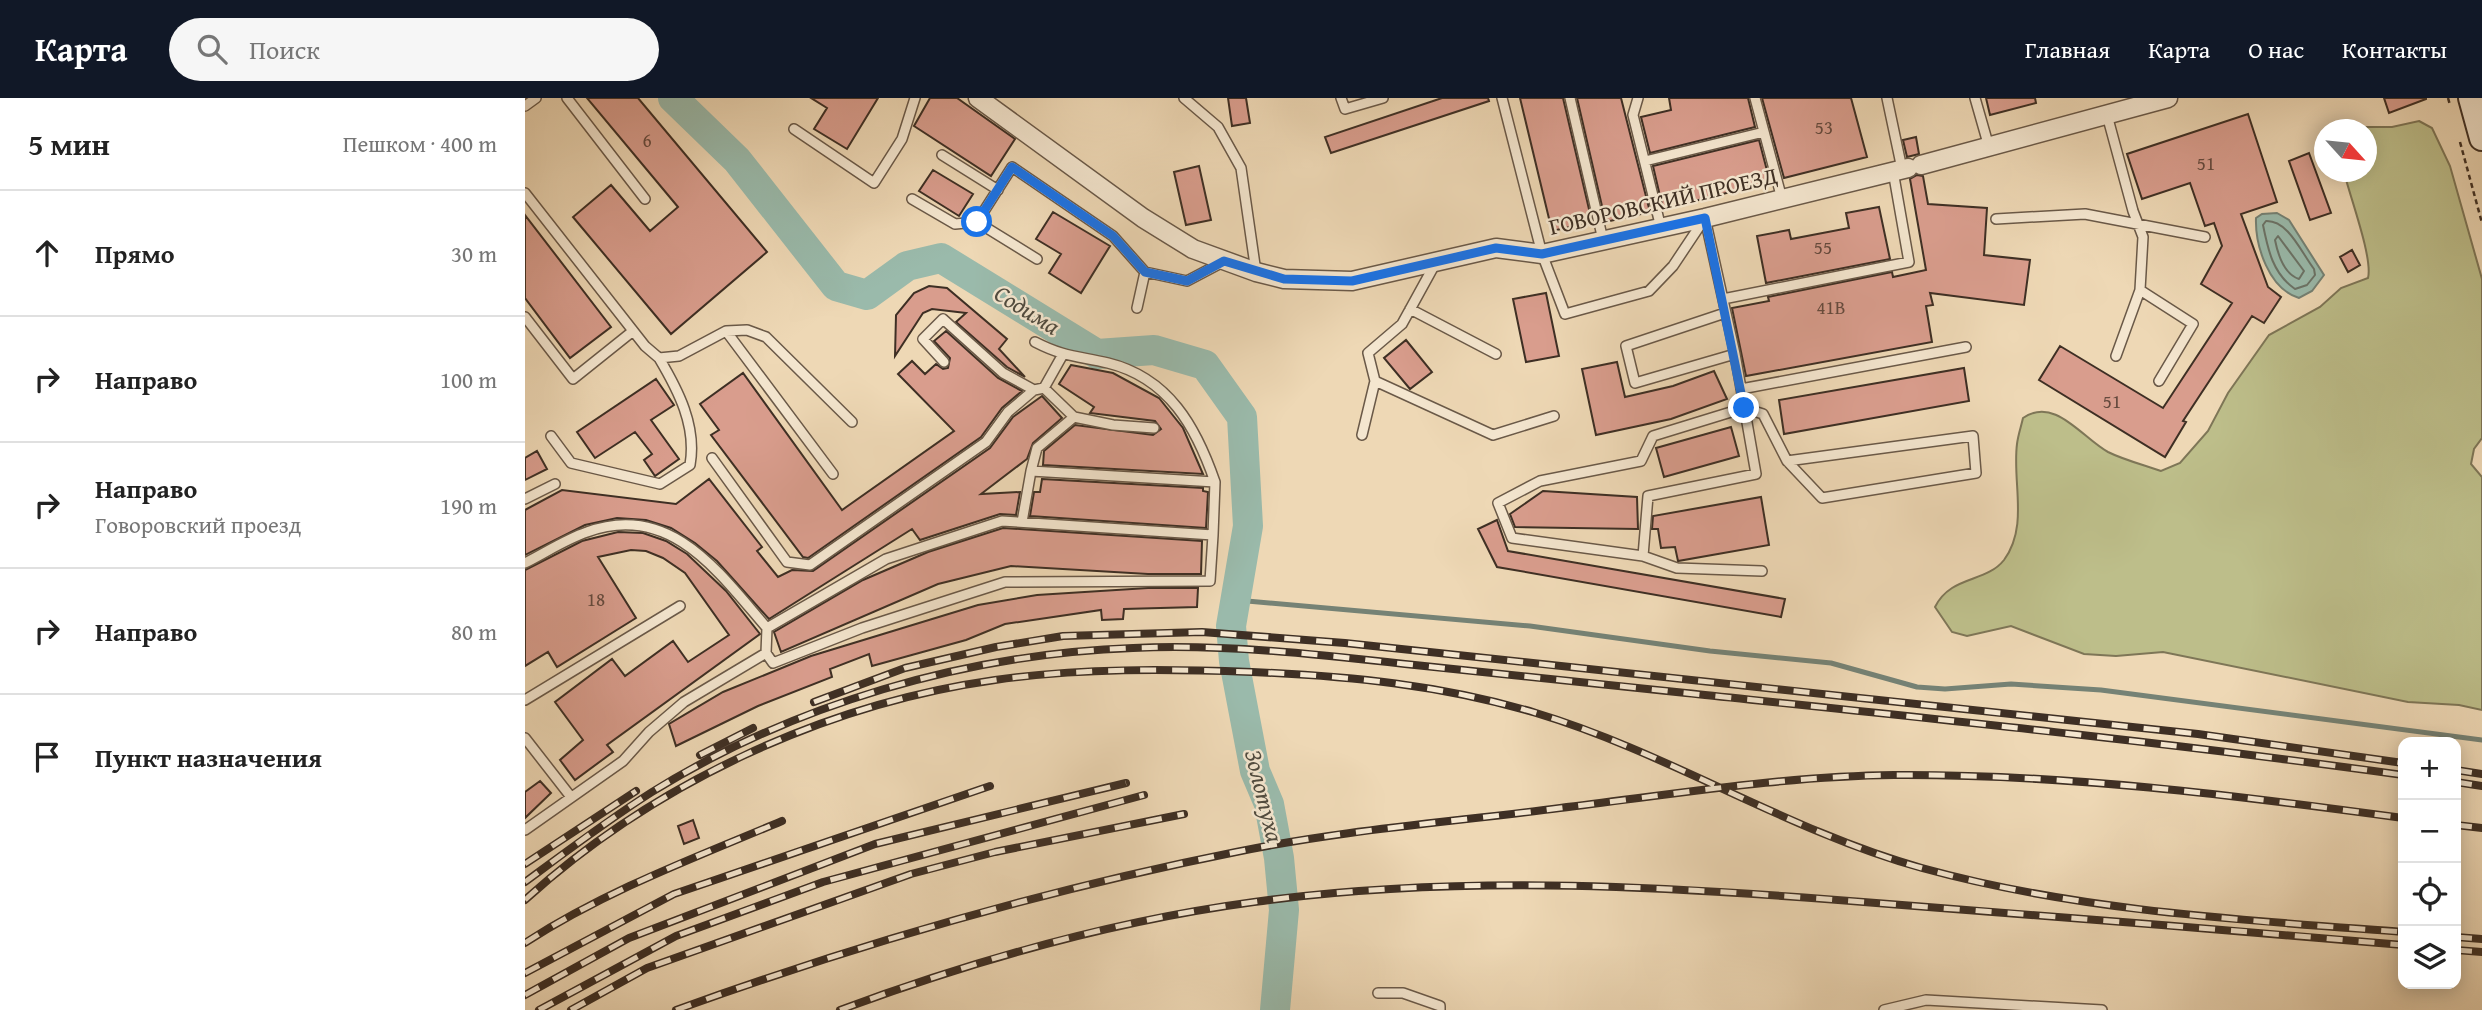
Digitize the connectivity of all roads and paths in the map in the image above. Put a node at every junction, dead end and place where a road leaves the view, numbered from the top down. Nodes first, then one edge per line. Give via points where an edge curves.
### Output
1 (535, 98) edge
2 (566, 98) edge
3 (915, 98) edge
4 (978, 98) edge
5 (1184, 98) edge
6 (1341, 98) edge
7 (1383, 98) edge
8 (1502, 98) edge
9 (1570, 98) edge
10 (1638, 98) edge
11 (1755, 98) edge
12 (1887, 98) edge
13 (1975, 98) edge
14 (2168, 98) edge
15 (2448, 98) edge
16 (2131, 103) edge
17 (2461, 104) edge
18 (525, 107) edge
19 (2107, 115) junction
20 (795, 129) dead end
21 (1764, 132) junction
22 (2470, 137) edge
23 (1990, 146) junction
24 (942, 155) dead end
25 (1645, 161) junction
26 (1906, 168) junction
27 (998, 190) junction
28 (525, 193) edge
29 (912, 199) dead end
30 (645, 200) dead end
31 (1782, 200) junction
32 (1705, 218) junction
33 (1996, 219) dead end
34 (977, 222) junction
35 (2137, 222) junction
36 (2482, 223) edge
37 (1661, 228) junction
38 (2205, 237) dead end
39 (1603, 240) junction
40 (1542, 254) junction
41 (1037, 259) dead end
42 (1224, 261) junction
43 (1435, 264) junction
44 (1145, 272) junction
45 (1256, 272) junction
46 (2140, 290) junction
47 (1723, 299) junction
48 (1137, 308) dead end
49 (1410, 309) junction
50 (1725, 313) junction
51 (525, 317) edge
52 (633, 331) junction
53 (726, 331) junction
54 (1035, 342) dead end
55 (1966, 347) dead end
56 (1496, 354) dead end
57 (1735, 354) junction
58 (1062, 356) junction
59 (2116, 356) dead end
60 (659, 358) junction
61 (944, 362) dead end
62 (2159, 381) dead end
63 (1375, 382) junction
64 (1039, 389) junction
65 (1741, 389) junction
66 (1744, 408) junction
67 (1554, 416) dead end
68 (1074, 417) junction
69 (852, 422) dead end
70 (1154, 428) dead end
71 (1362, 435) dead end
72 (551, 436) dead end
73 (712, 458) dead end
74 (1787, 461) junction
75 (1031, 471) junction
76 (833, 474) dead end
77 (1215, 482) junction
78 (555, 484) dead end
79 (525, 499) edge
80 (1022, 522) junction
81 (1213, 535) junction
82 (1643, 556) junction
83 (525, 563) edge
84 (1762, 571) dead end
85 (680, 606) dead end
86 (767, 628) junction
87 (766, 653) junction
88 (525, 700) edge
89 (525, 738) edge
90 (571, 797) junction
91 (525, 830) edge
92 (1377, 993) dead end
93 (1440, 1010) edge
94 (1884, 1010) edge
95 (2102, 1010) edge

1 - 18 lane
2 - 30 lane
3 - 20 lane via 902,139 874,183
4 - 42 street, ГОВОРОВСКИЙ ПРОЕЗД via 1143,218 1193,249
5 - 45 lane via 1218,127 1241,168
6 - 7 lane via 1345,109
8 - 40 lane
9 - 39 lane
10 - 25 lane via 1633,115
11 - 21 lane
12 - 26 lane
13 - 23 lane
14 - 16 street, ГОВОРОВСКИЙ ПРОЕЗД
15 - 17 path
16 - 19 street, ГОВОРОВСКИЙ ПРОЕЗД
17 - 22 main road
19 - 23 street, ГОВОРОВСКИЙ ПРОЕЗД
19 - 35 lane
21 - 25 lane
21 - 31 lane
22 - 36 path
23 - 26 street, ГОВОРОВСКИЙ ПРОЕЗД
24 - 27 lane
25 - 37 lane
26 - 31 street, ГОВОРОВСКИЙ ПРОЕЗД
26 - 47 lane via 1909,262
27 - 34 lane
27 - 44 lane via 1012,167 1113,236
28 - 52 lane
29 - 34 lane via 955,225
31 - 32 street, ГОВОРОВСКИЙ ПРОЕЗД
32 - 37 street, ГОВОРОВСКИЙ ПРОЕЗД
32 - 40 lane via 1674,266 1649,291 1565,314
32 - 47 lane
33 - 35 lane via 2085,214
34 - 41 lane
35 - 38 lane
35 - 46 lane via 2143,237
37 - 39 street, ГОВОРОВСКИЙ ПРОЕЗД
39 - 40 street, ГОВОРОВСКИЙ ПРОЕЗД
40 - 43 street, ГОВОРОВСКИЙ ПРОЕЗД via 1496,248
42 - 44 lane via 1187,281
42 - 45 street, ГОВОРОВСКИЙ ПРОЕЗД
43 - 45 street, ГОВОРОВСКИЙ ПРОЕЗД via 1352,281 1284,279
43 - 49 lane
44 - 48 lane
46 - 59 lane
46 - 62 lane via 2193,324
47 - 50 lane
49 - 56 lane
49 - 63 lane via 1402,324 1368,353
50 - 57 lane
50 - 57 lane via 1626,346 1635,383
51 - 52 lane via 573,379
52 - 60 lane
53 - 60 lane via 680,356
53 - 69 lane via 747,330 766,337
53 - 76 lane
54 - 58 lane
55 - 65 lane
57 - 65 lane
58 - 64 lane
58 - 77 lane via 1117,366 1154,384 1191,422
60 - 72 lane via 682,397 693,450 690,465 660,484 571,463
61 - 64 lane via 923,339 943,319 1003,373
63 - 67 lane via 1493,435
63 - 71 lane
64 - 68 lane
64 - 73 lane via 1007,412 986,442 810,565 787,562
65 - 66 lane
66 - 74 lane via 1763,414
66 - 82 lane via 1756,474 1648,496
66 - 82 lane via 1653,436 1641,461 1540,481 1498,503 1512,538
68 - 70 lane
68 - 75 lane via 1037,448
74 - 74 lane via 1973,436 1976,474 1822,498
75 - 77 lane
75 - 80 lane
77 - 81 lane
78 - 79 lane
80 - 81 lane
80 - 86 lane via 1002,521 886,559
81 - 87 lane via 1210,581 1005,582 773,663
82 - 84 lane via 1677,568
83 - 86 lane via 588,531 611,526 651,529 697,550
85 - 88 lane
86 - 87 lane
87 - 90 lane via 684,702 622,761
89 - 90 lane
90 - 91 lane
92 - 93 lane via 1403,993 1440,1006
94 - 95 lane via 1926,1000

